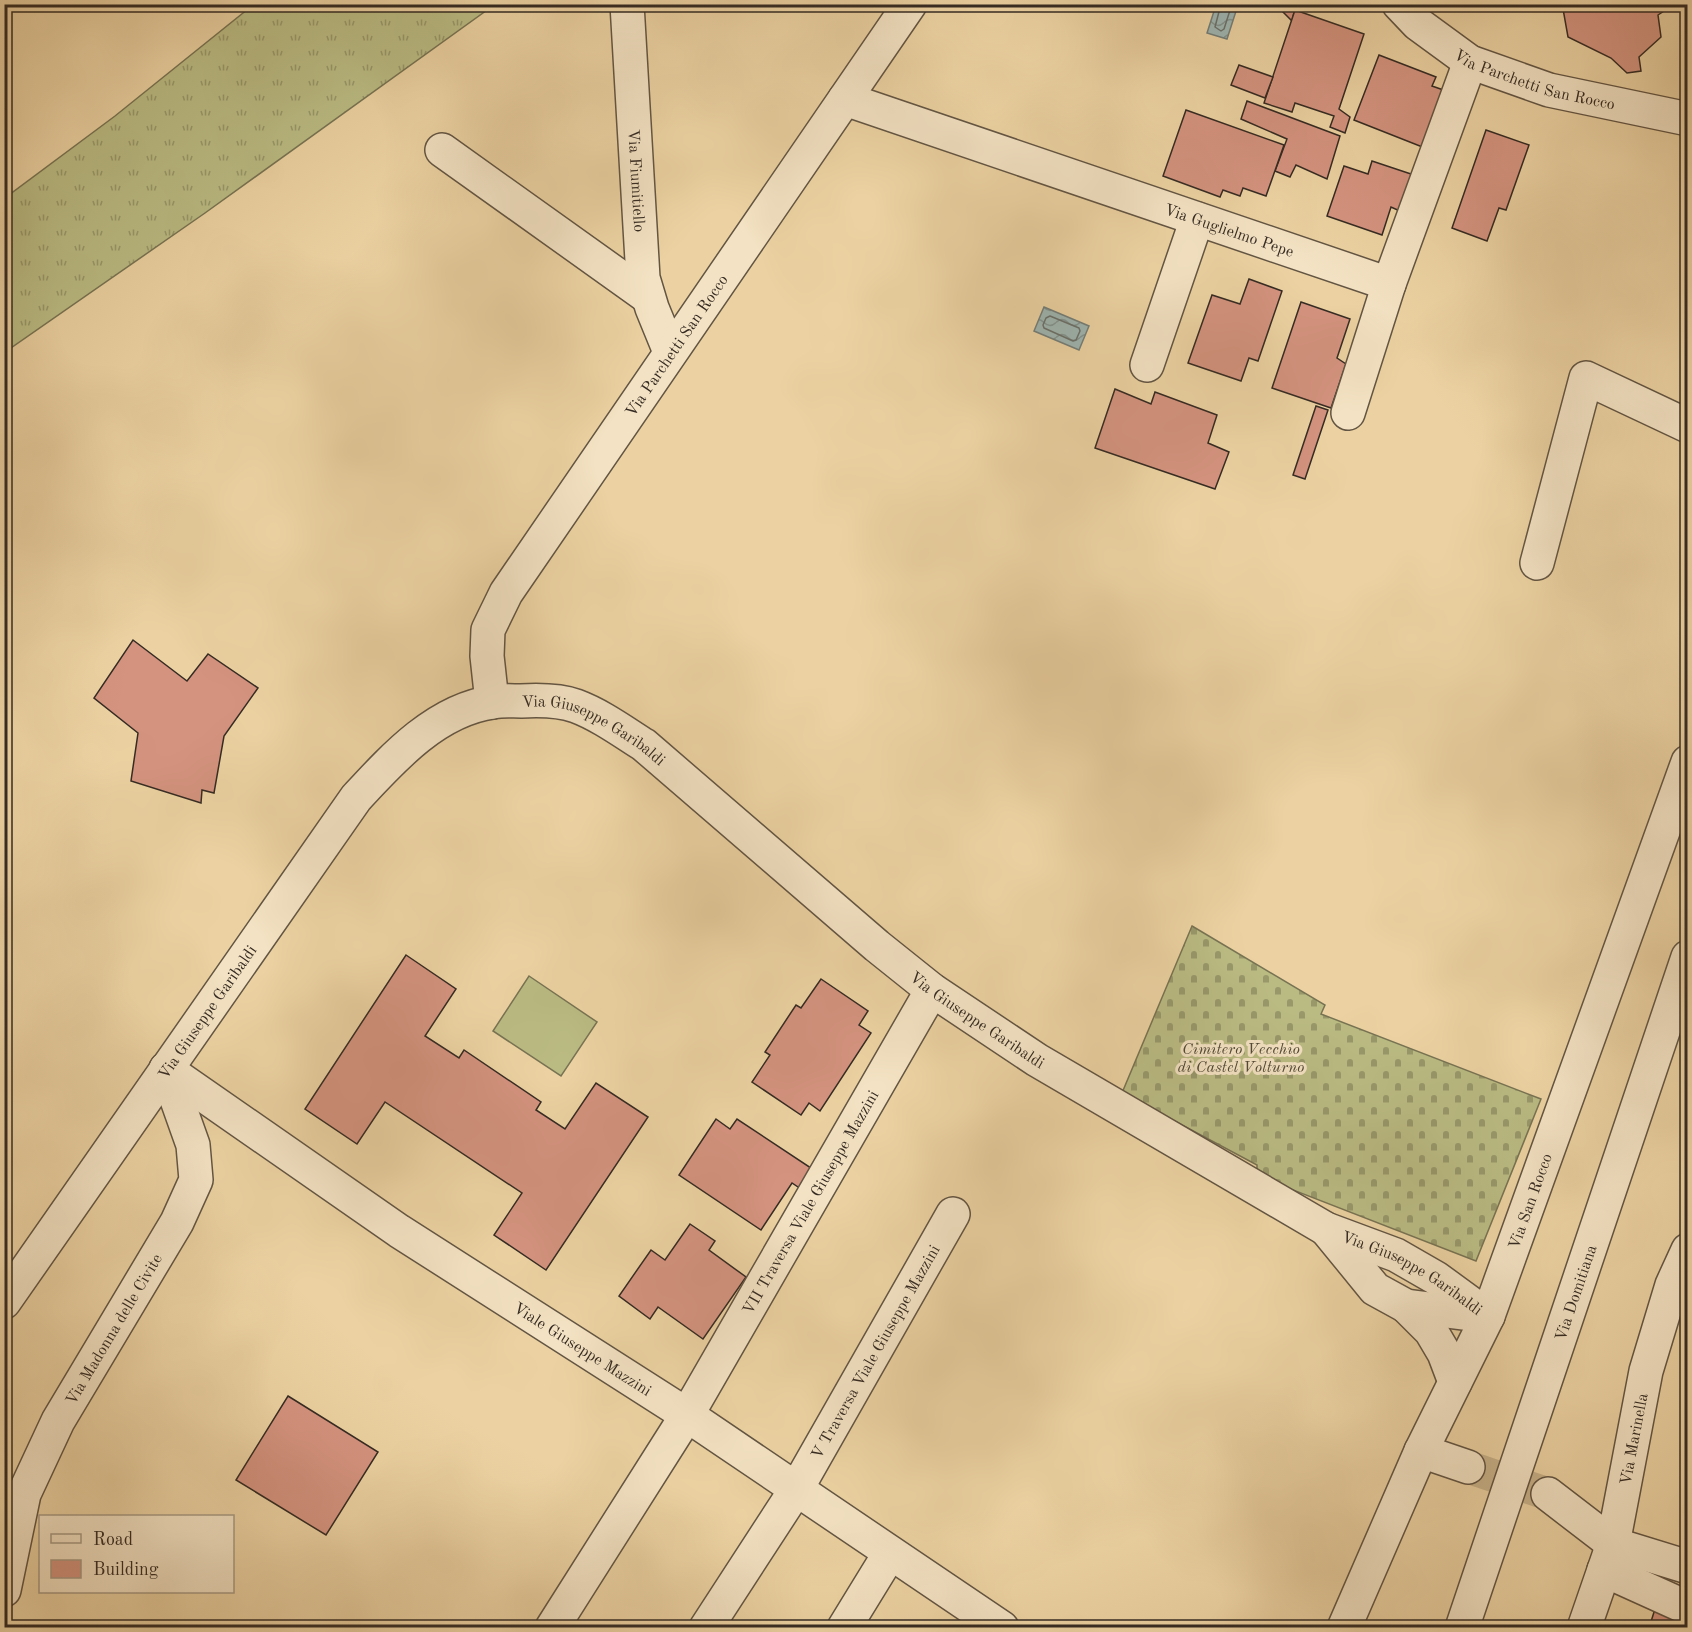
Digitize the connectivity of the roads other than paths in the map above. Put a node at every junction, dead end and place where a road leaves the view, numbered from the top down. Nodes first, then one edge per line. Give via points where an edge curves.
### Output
1 (627, 4) edge
2 (910, 4) edge
3 (1399, 4) edge
4 (1470, 62) junction
5 (845, 99) junction
6 (1688, 119) edge
7 (442, 150) dead end
8 (1197, 219) junction
9 (1389, 284) junction
10 (648, 297) junction
11 (670, 352) junction
12 (1147, 365) dead end
13 (1348, 413) dead end
14 (1688, 426) edge
15 (1537, 563) dead end
16 (492, 702) junction
17 (1688, 762) edge
18 (1688, 957) edge
19 (932, 990) junction
20 (166, 1069) junction
21 (953, 1214) dead end
22 (1326, 1228) junction
23 (1688, 1250) edge
24 (4, 1302) edge
25 (1406, 1306) junction
26 (1488, 1316) junction
27 (1455, 1382) junction
28 (687, 1415) junction
29 (1421, 1451) junction
30 (1468, 1467) tunnel mouth
31 (797, 1488) junction
32 (1548, 1494) tunnel mouth
33 (890, 1552) junction
34 (1608, 1557) junction
35 (1688, 1567) edge
36 (4, 1590) edge
37 (1688, 1608) edge
38 (552, 1628) edge
39 (706, 1628) edge
40 (844, 1628) edge
41 (1002, 1628) edge
42 (1344, 1628) edge
43 (1462, 1628) edge
44 (1584, 1628) edge

1 - 10 street, Via Fiumitiello via 643,278
2 - 5 street, Via Parchetti San Rocco
3 - 4 street, Via Parchetti San Rocco via 1418,24
4 - 6 street, Via Parchetti San Rocco via 1549,90
4 - 9 street
5 - 8 street, Via Guglielmo Pepe
5 - 11 street, Via Parchetti San Rocco
7 - 10 street
8 - 9 street, Via Guglielmo Pepe
8 - 12 street
9 - 13 street
10 - 11 street, Via Fiumitiello
11 - 16 street, Via Parchetti San Rocco via 506,593 488,630
14 - 15 street via 1586,378
16 - 19 street, Via Giuseppe Garibaldi via 540,700 574,705 644,745
16 - 20 street, Via Giuseppe Garibaldi via 460,711 426,731 390,761 356,798
17 - 26 street, Via San Rocco
18 - 43 street, Via Domitiana
19 - 22 street, Via Giuseppe Garibaldi via 1037,1060
19 - 28 street, VII Traversa Viale Giuseppe Mazzini
20 - 24 street, Via Giuseppe Garibaldi
20 - 28 street, Viale Giuseppe Mazzini via 399,1231
20 - 36 street, Via Madonna delle Civite via 193,1145 196,1180 177,1222 58,1421 24,1494
21 - 31 street, V Traversa Viale Giuseppe Mazzini
22 - 25 street, Via Giuseppe Garibaldi via 1375,1289
22 - 26 street, Via Giuseppe Garibaldi via 1396,1255
23 - 34 street, Via Marinella via 1672,1284 1646,1371
25 - 26 street, Via Giuseppe Garibaldi
25 - 27 street, Via Giuseppe Garibaldi via 1431,1331
26 - 27 street, Via San Rocco
27 - 29 street, Via San Rocco
28 - 31 street, Viale Giuseppe Mazzini
28 - 38 street, VII Traversa Viale Giuseppe Mazzini
29 - 30 street
29 - 42 street, Via San Rocco
31 - 33 street, Viale Giuseppe Mazzini
31 - 39 street, V Traversa Viale Giuseppe Mazzini
32 - 34 street
33 - 40 street
33 - 41 street, Viale Giuseppe Mazzini
34 - 35 street
34 - 37 street
34 - 44 street, Via Marinella

